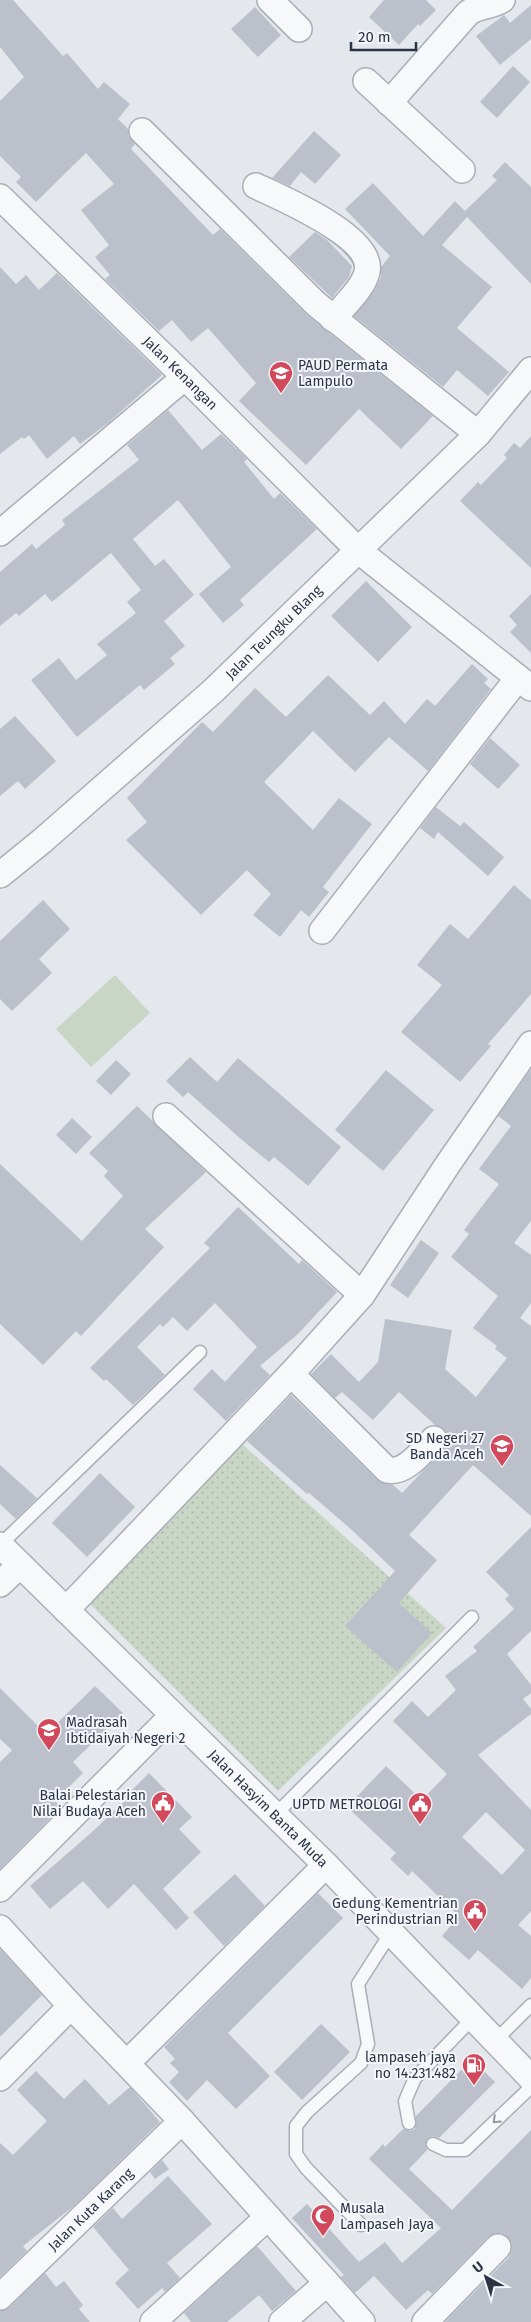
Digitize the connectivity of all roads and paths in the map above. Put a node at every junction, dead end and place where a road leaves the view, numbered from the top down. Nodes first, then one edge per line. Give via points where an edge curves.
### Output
1 (270, 0) edge
2 (502, 0) edge
3 (299, 29) dead end
4 (366, 82) dead end
5 (389, 103) junction
6 (142, 131) dead end
7 (462, 170) dead end
8 (256, 186) dead end
9 (0, 198) edge
10 (333, 318) junction
11 (531, 370) edge
12 (185, 377) junction
13 (478, 434) junction
14 (0, 533) edge
15 (359, 551) junction
16 (524, 683) edge
17 (0, 875) edge
18 (322, 931) dead end
19 (528, 1055) edge
20 (166, 1116) dead end
21 (362, 1296) junction
22 (200, 1352) dead end
23 (291, 1374) junction
24 (434, 1439) dead end
25 (0, 1545) edge
26 (20, 1565) junction
27 (0, 1584) edge
28 (66, 1610) junction
29 (472, 1616) dead end
30 (173, 1715) junction
31 (276, 1815) junction
32 (326, 1865) junction
33 (0, 1889) edge
34 (0, 1928) edge
35 (390, 1934) junction
36 (531, 2005) edge
37 (71, 2006) junction
38 (473, 2018) junction
39 (495, 2041) junction
40 (127, 2063) junction
41 (0, 2078) edge
42 (531, 2078) edge
43 (531, 2087) edge
44 (182, 2121) junction
45 (409, 2123) dead end
46 (433, 2144) dead end
47 (268, 2217) junction
48 (361, 2225) dead end
49 (498, 2247) dead end
50 (326, 2283) junction
51 (0, 2297) edge
52 (153, 2322) edge
53 (282, 2322) edge
54 (362, 2322) edge
55 (425, 2322) edge

1 - 3 street
2 - 5 street via 497,4 476,6 468,13
4 - 5 street
5 - 7 street
6 - 10 street
8 - 10 street via 339,230 366,258 368,271 362,283
9 - 12 street, Jalan Kenangan
10 - 13 street
11 - 13 street, Jalan Teungku Blang
12 - 14 street
12 - 15 street, Jalan Kenangan
13 - 15 street, Jalan Teungku Blang
15 - 16 street, Jalan Kenangan
15 - 17 street, Jalan Teungku Blang via 213,691
16 - 18 street
19 - 21 street via 448,1164
20 - 21 street
21 - 23 street
22 - 25 lane
23 - 24 street via 387,1470 399,1469 414,1460
23 - 28 street
25 - 26 street, Jalan Hasyim Banta Muda
26 - 27 street
26 - 28 street, Jalan Hasyim Banta Muda
28 - 30 street, Jalan Hasyim Banta Muda
29 - 31 lane
30 - 31 street, Jalan Hasyim Banta Muda
30 - 33 street
31 - 32 street, Jalan Hasyim Banta Muda
32 - 35 street, Jalan Hasyim Banta Muda
32 - 40 street
34 - 37 street
35 - 38 street, Jalan Hasyim Banta Muda
35 - 48 lane via 358,1984 368,2044 360,2063 296,2126 296,2154
36 - 39 lane
37 - 40 street
37 - 41 street
38 - 39 street, Jalan Hasyim Banta Muda
38 - 45 lane via 415,2078 405,2101
39 - 42 street, Jalan Hasyim Banta Muda
40 - 44 street
43 -> 46 lane via 465,2150 446,2150
44 - 47 street
44 - 51 street, Jalan Kuta Karang
47 - 50 street
47 - 52 street
49 - 55 street
50 - 53 street
50 - 54 street

